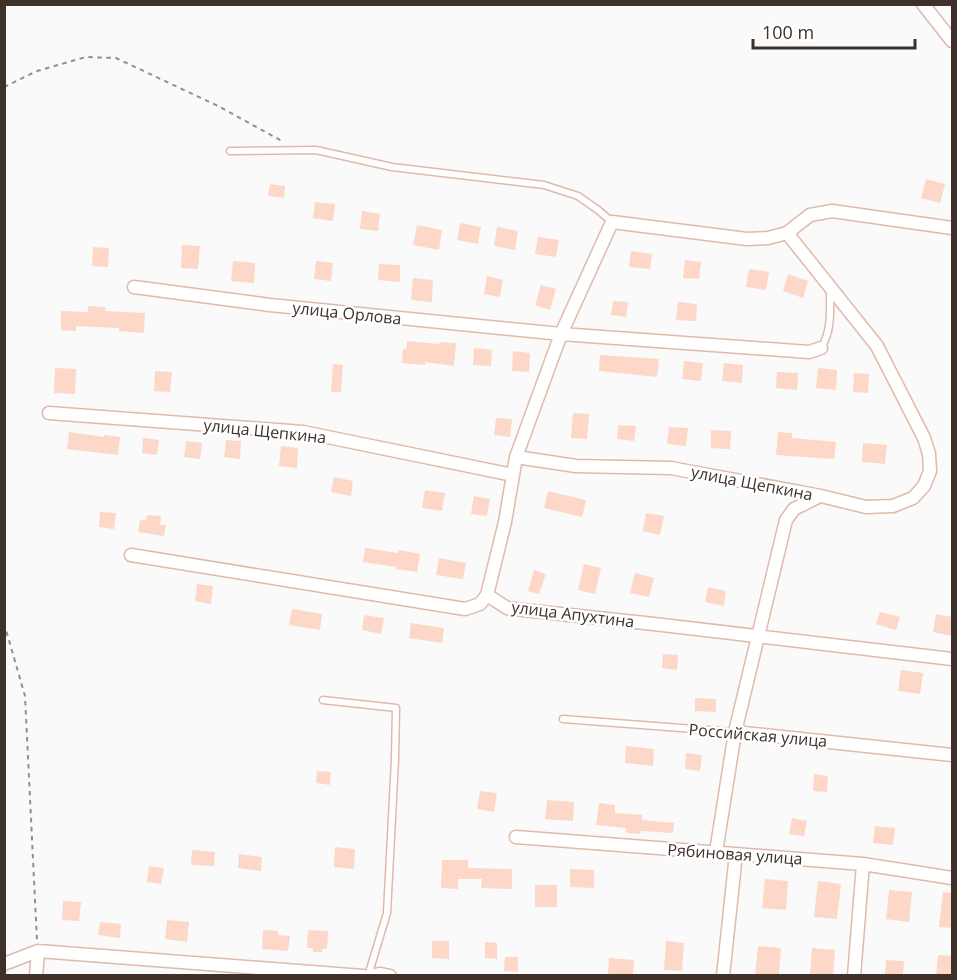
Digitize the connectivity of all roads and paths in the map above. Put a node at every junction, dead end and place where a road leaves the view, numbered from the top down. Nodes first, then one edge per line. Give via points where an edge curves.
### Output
1 (923, 4) edge
2 (952, 41) edge
3 (4, 87) edge
4 (230, 150) dead end
5 (297, 150) junction
6 (612, 222) junction
7 (952, 228) edge
8 (787, 233) junction
9 (134, 287) dead end
10 (831, 287) junction
11 (561, 334) junction
12 (821, 348) joint
13 (50, 413) dead end
14 (516, 456) junction
15 (513, 475) junction
16 (821, 496) junction
17 (131, 555) dead end
18 (488, 596) junction
19 (4, 623) edge
20 (758, 636) junction
21 (952, 659) edge
22 (323, 700) dead end
23 (563, 719) dead end
24 (735, 732) junction
25 (952, 755) edge
26 (516, 837) dead end
27 (716, 852) junction
28 (736, 854) junction
29 (863, 864) junction
30 (952, 878) edge
31 (38, 951) junction
32 (4, 964) edge
33 (36, 975) edge
34 (367, 975) edge
35 (390, 975) edge
36 (723, 975) edge
37 (854, 975) edge

1 - 2 street
3 - 5 path via 37,71 86,57 116,58 218,106
4 - 5 lane
5 - 6 lane via 316,150 392,167 544,185 578,196
6 - 8 street via 747,239
6 - 11 street
7 - 8 street via 832,211 810,215
8 - 10 street
9 - 11 street, улица Орлова via 270,305
10 - 12 lane via 829,330
10 - 16 street, улица Щепкина via 878,346 924,438 930,471 914,498 893,506 866,507
11 - 12 street, улица Орлова via 809,352
11 - 14 street
13 - 15 street, улица Щепкина via 303,432
14 - 15 street
14 - 16 street, улица Щепкина via 576,466 671,468
15 - 18 street
16 - 20 street via 794,509 786,520
17 - 18 street via 465,609 480,604
18 - 20 street, улица Апухтина via 507,608
19 - 31 path via 25,696
20 - 21 street, улица Апухтина
20 - 24 street
22 - 34 lane via 396,708 387,913
23 - 24 lane, Российская улица
24 - 25 street, Российская улица
24 - 27 street
26 - 27 street, Рябиновая улица
27 - 28 street, Рябиновая улица
28 - 29 street, Рябиновая улица
28 - 36 street
29 - 30 street, Рябиновая улица
29 - 37 street
31 - 32 street
31 - 33 street
31 - 34 street
34 - 35 street

